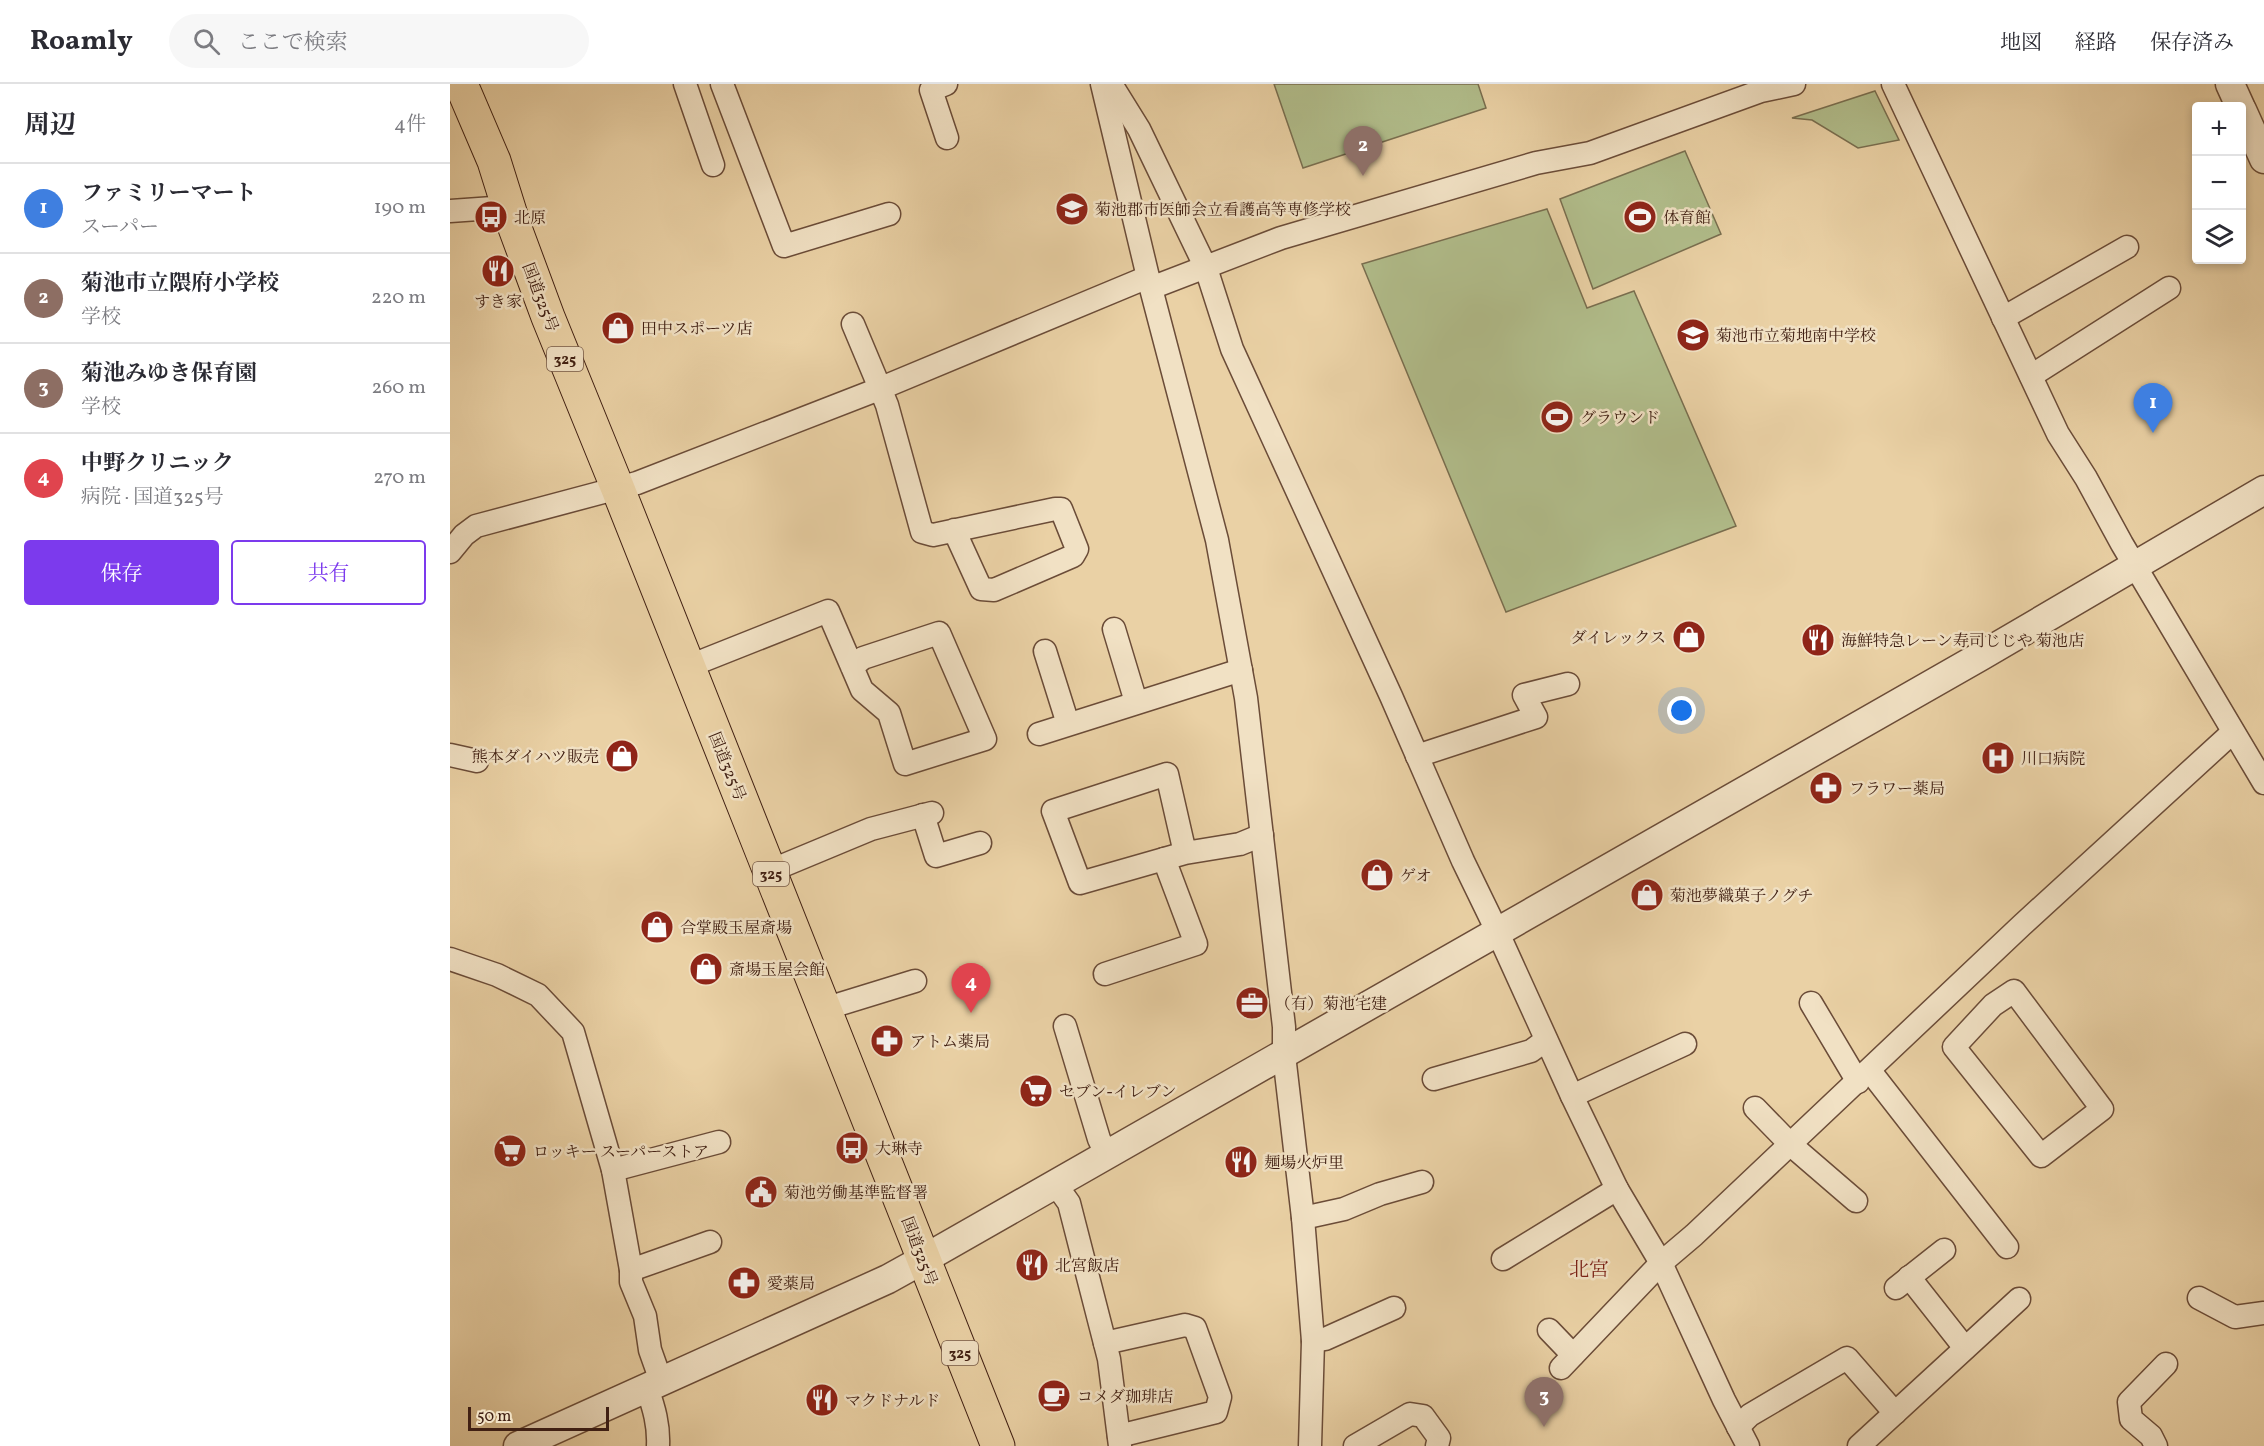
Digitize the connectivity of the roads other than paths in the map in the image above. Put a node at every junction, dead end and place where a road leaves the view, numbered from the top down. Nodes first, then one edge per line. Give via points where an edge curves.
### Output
1 (460, 84) edge
2 (685, 84) edge
3 (722, 84) edge
4 (946, 84) edge
5 (1102, 84) edge
6 (1111, 84) edge
7 (1794, 84) edge
8 (1893, 84) edge
9 (2230, 84) edge
10 (2238, 102) edge
11 (2246, 119) edge
12 (947, 138) dead end
13 (2264, 159) edge
14 (713, 165) dead end
15 (507, 207) junction
16 (450, 211) edge
17 (889, 214) dead end
18 (2127, 247) dead end
19 (1206, 268) junction
20 (1150, 283) junction
21 (2169, 288) dead end
22 (2003, 318) junction
23 (853, 324) dead end
24 (2031, 376) junction
25 (879, 389) junction
26 (618, 489) junction
27 (2264, 490) edge
28 (954, 530) junction
29 (450, 552) edge
30 (2135, 566) junction
31 (1114, 628) dead end
32 (1045, 651) dead end
33 (687, 665) junction
34 (852, 667) junction
35 (1241, 670) junction
36 (1568, 684) dead end
37 (1136, 702) junction
38 (1068, 724) junction
39 (2233, 732) junction
40 (1040, 734) dead end
41 (450, 755) edge
42 (1417, 756) junction
43 (477, 760) dead end
44 (2264, 783) edge
45 (1262, 835) junction
46 (980, 843) dead end
47 (1175, 856) junction
48 (769, 869) junction
49 (1497, 931) junction
50 (450, 959) edge
51 (1105, 974) dead end
52 (1967, 978) junction
53 (915, 981) dead end
54 (1811, 1003) dead end
55 (1993, 1005) junction
56 (824, 1009) junction
57 (1065, 1026) dead end
58 (1546, 1040) junction
59 (1685, 1044) dead end
60 (1284, 1055) junction
61 (1864, 1077) junction
62 (1434, 1079) dead end
63 (1572, 1096) junction
64 (1755, 1108) dead end
65 (719, 1142) dead end
66 (1791, 1145) junction
67 (1107, 1156) junction
68 (613, 1170) junction
69 (1422, 1182) dead end
70 (1056, 1185) junction
71 (1617, 1189) junction
72 (1856, 1201) dead end
73 (1303, 1218) junction
74 (710, 1242) dead end
75 (2007, 1247) dead end
76 (1944, 1250) dead end
77 (924, 1259) junction
78 (1503, 1259) dead end
79 (1661, 1263) junction
80 (631, 1270) junction
81 (2199, 1298) dead end
82 (2019, 1299) dead end
83 (1394, 1308) dead end
84 (2264, 1313) edge
85 (1549, 1330) dead end
86 (1313, 1341) junction
87 (1105, 1343) junction
88 (1965, 1348) junction
89 (2166, 1364) dead end
90 (654, 1385) junction
91 (1895, 1413) junction
92 (1743, 1437) edge
93 (1119, 1441) edge
94 (518, 1446) edge
95 (658, 1446) edge
96 (998, 1446) edge
97 (1310, 1446) edge
98 (1355, 1446) edge
99 (1437, 1446) edge
100 (1859, 1446) edge
101 (2156, 1446) edge

1 - 15 highway, 国道325号 / 325 via 494,161
2 - 14 street
3 - 17 street via 784,246
4 - 12 street via 931,90
5 - 20 street
6 - 19 street via 1139,129
7 - 19 street via 1761,91 1590,153 1536,163 1281,238
8 - 22 street
9 - 10 street
11 - 13 street
15 - 16 street
15 - 26 highway, 国道325号 / 325
18 - 22 street
19 - 20 street
19 - 42 street via 1232,349
20 - 25 street
20 - 35 street via 1217,540
21 - 24 street
22 - 24 street
23 - 25 street
24 - 30 street via 2058,434
25 - 26 street
25 - 28 street via 887,405 922,532
26 - 29 street via 476,526
26 - 33 highway, 国道325号 / 325
27 - 30 street
28 - 28 street via 1061,509 1077,549 1073,556 994,590 981,589
30 - 39 street
30 - 49 street via 1982,657
31 - 37 street
32 - 38 street
33 - 34 street via 828,611
33 - 48 highway, 国道325号 / 325
34 - 34 street via 862,690 889,713 905,764 985,739 939,633 863,658
35 - 37 street
35 - 45 street
36 - 42 street via 1524,696 1536,717
37 - 38 street
38 - 40 street
39 - 44 street
39 - 52 street
41 - 43 street
42 - 49 street
45 - 47 street via 1240,844
45 - 60 street
46 - 48 street via 936,856 927,814 872,829
47 - 47 street via 1080,884 1053,811 1167,774
47 - 51 street via 1196,944
48 - 56 highway, 国道325号 / 325
49 - 58 street
49 - 60 street
50 - 68 street via 538,995 573,1032
52 - 55 street
52 - 61 street
53 - 56 street
54 - 61 street
55 - 55 street via 1954,1047 2041,1156 2102,1109 2014,991
56 - 77 highway, 国道325号 / 325
57 - 67 street
58 - 62 street via 1531,1051
58 - 63 street
59 - 63 street
60 - 67 street
60 - 73 street
61 - 66 street
61 - 75 street
63 - 71 street
64 - 66 street
65 - 68 street
66 - 72 street
66 - 79 street
67 - 70 street
68 - 80 street
69 - 73 street via 1344,1209
70 - 77 street
70 - 87 street via 1069,1203
71 - 78 street
71 - 79 street
73 - 86 street
74 - 80 street
76 - 88 street via 1903,1283
77 - 90 street
77 - 96 highway, 国道325号 / 325
79 - 85 street via 1567,1361
79 - 92 street
80 - 90 street via 631,1282 645,1316
81 - 84 street via 2226,1314 2238,1309
82 - 88 street
83 - 86 street
86 - 97 street
87 - 93 street
87 - 93 street via 1185,1325 1195,1328 1220,1396 1216,1412
88 - 91 street
89 - 101 street via 2128,1402 2131,1419 2151,1436
90 - 94 street
90 - 95 street
91 - 92 street via 1847,1358 1750,1415
91 - 100 street
98 - 99 street via 1410,1414 1424,1416 1438,1438

